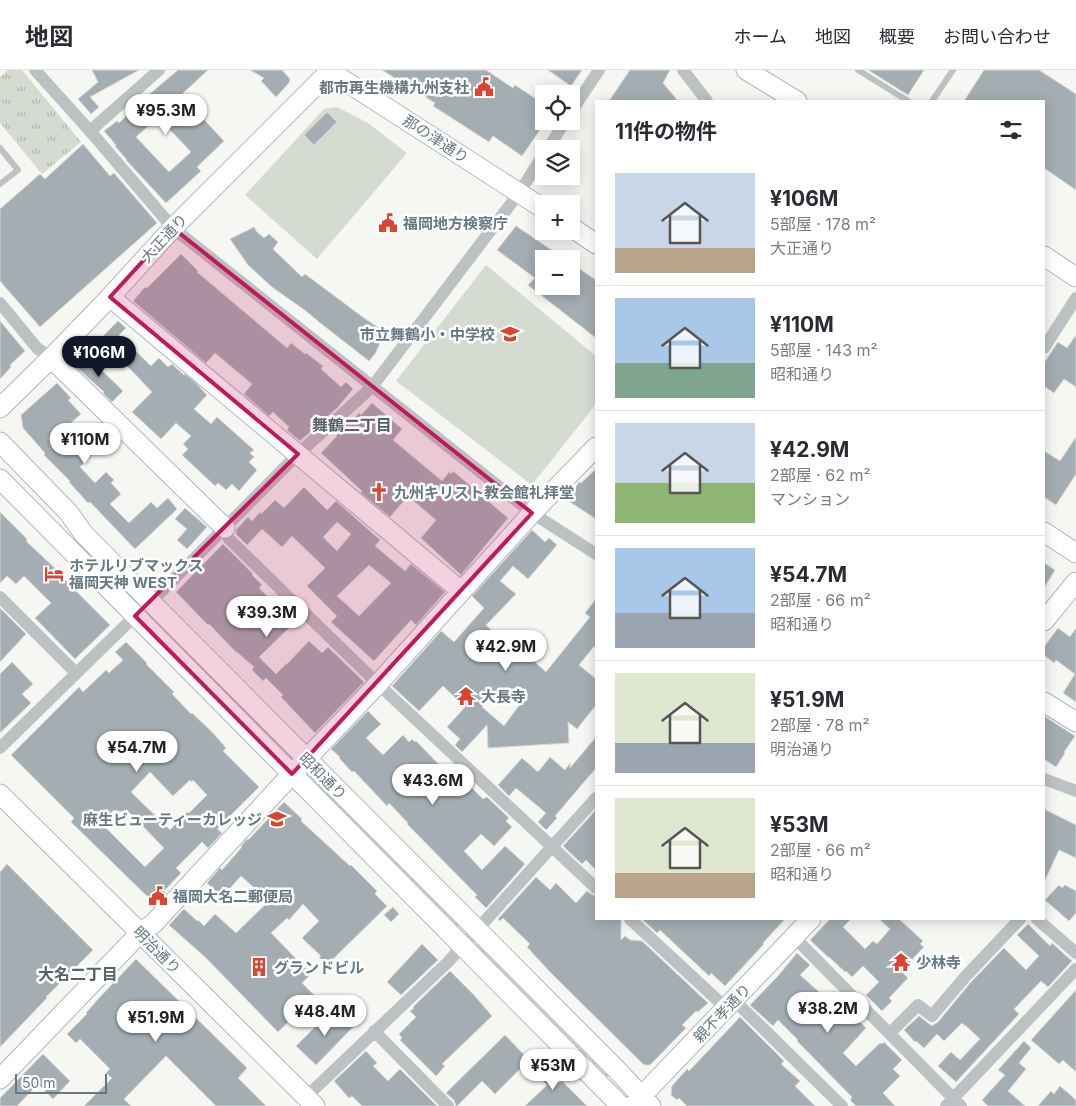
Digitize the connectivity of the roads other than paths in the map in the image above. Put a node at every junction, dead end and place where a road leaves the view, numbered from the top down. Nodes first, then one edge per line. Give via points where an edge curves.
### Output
1 (35, 70) edge
2 (159, 70) edge
3 (330, 70) edge
4 (599, 70) edge
5 (683, 70) edge
6 (746, 70) edge
7 (858, 70) edge
8 (953, 70) edge
9 (580, 98) edge
10 (706, 100) edge
11 (795, 100) edge
12 (906, 100) edge
13 (933, 100) edge
14 (90, 131) junction
15 (0, 148) edge
16 (535, 168) edge
17 (0, 184) edge
18 (519, 193) junction
19 (535, 203) edge
20 (173, 228) junction
21 (580, 233) edge
22 (595, 243) edge
23 (1045, 257) edge
24 (1076, 277) edge
25 (110, 297) junction
26 (1076, 298) edge
27 (0, 303) edge
28 (1045, 346) edge
29 (51, 358) junction
30 (372, 387) junction
31 (0, 408) edge
32 (0, 442) edge
33 (595, 448) edge
34 (298, 454) junction
35 (0, 479) edge
36 (532, 513) junction
37 (225, 528) junction
38 (1045, 533) edge
39 (595, 553) edge
40 (1076, 553) edge
41 (1076, 582) edge
42 (461, 591) junction
43 (0, 597) edge
44 (151, 602) junction
45 (135, 616) junction
46 (1045, 620) edge
47 (76, 673) junction
48 (378, 684) junction
49 (1045, 703) edge
50 (1076, 722) edge
51 (0, 748) edge
52 (306, 759) junction
53 (292, 774) junction
54 (1045, 779) edge
55 (1076, 791) edge
56 (0, 794) edge
57 (595, 799) edge
58 (552, 847) junction
59 (595, 887) edge
60 (631, 920) edge
61 (809, 920) edge
62 (1019, 920) edge
63 (1038, 920) edge
64 (477, 930) junction
65 (140, 934) junction
66 (794, 936) junction
67 (462, 946) junction
68 (1076, 954) edge
69 (1076, 969) edge
70 (730, 1004) junction
71 (374, 1031) junction
72 (890, 1033) junction
73 (0, 1078) edge
74 (310, 1101) edge
75 (641, 1103) edge
76 (953, 1103) edge
77 (448, 1106) edge
78 (620, 1106) edge
79 (842, 1106) edge

1 - 14 street
2 - 14 street
3 - 18 street, 那の津通り
3 - 20 street, 大正通り
4 - 9 street
5 - 10 street
6 - 11 street
7 - 12 lane
8 - 13 lane
14 - 20 street
15 - 17 lane via 18,170
16 - 18 street
18 - 19 street, 那の津通り
18 - 30 street
20 - 25 street, 大正通り
20 - 30 street
21 - 22 street
23 - 24 street
25 - 29 street, 大正通り
25 - 34 street
26 - 28 street
27 - 29 street via 37,348
29 - 31 street, 大正通り
29 - 37 street
30 - 34 street
30 - 36 street
32 - 44 street, 昭和通り
33 - 36 street
34 - 37 street
34 - 42 street
35 - 45 street, 昭和通り
36 - 39 street
36 - 42 street
37 - 44 street
37 - 48 street via 229,539
38 - 40 street
41 - 46 street
42 - 48 street
43 - 47 street
44 - 45 street
44 - 52 street, 昭和通り
45 - 47 street
45 - 53 street, 昭和通り
47 - 51 street
48 - 52 street
48 - 58 street
49 - 50 street
52 - 53 street
52 - 64 street, 昭和通り
53 - 65 street via 154,923
53 - 67 street, 昭和通り
54 - 55 street
56 - 65 street, 明治通り
57 - 58 street
58 - 59 street
58 - 64 street
60 - 70 street
61 - 66 street, 親不孝通り
62 - 72 street via 932,1016 918,1005
63 - 68 street
64 - 67 street
64 - 75 street, 昭和通り
65 - 73 street
65 - 74 street, 明治通り
66 - 70 street, 親不孝通り
66 - 72 street
67 - 71 street
67 - 78 street, 昭和通り
69 - 76 street
70 - 75 street, 親不孝通り
70 - 79 street
71 - 74 street
71 - 77 street
72 - 76 street

